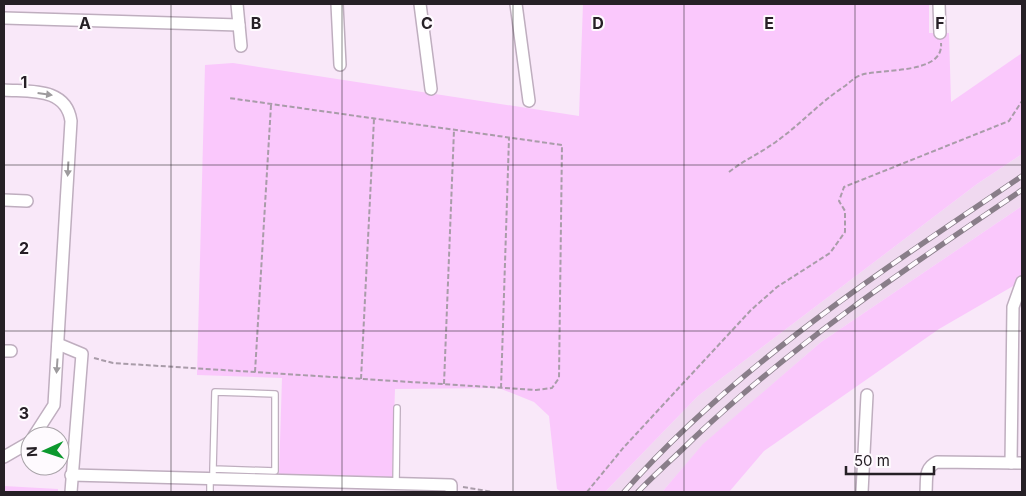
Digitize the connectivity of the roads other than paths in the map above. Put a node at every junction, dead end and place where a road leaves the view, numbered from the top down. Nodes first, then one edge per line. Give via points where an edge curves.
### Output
1 (237, 4) edge
2 (337, 4) edge
3 (420, 4) edge
4 (516, 4) edge
5 (939, 4) edge
6 (4, 18) edge
7 (239, 25) junction
8 (940, 33) road end
9 (241, 46) dead end
10 (340, 65) dead end
11 (430, 89) dead end
12 (4, 90) edge
13 (529, 101) dead end
14 (4, 200) edge
15 (27, 201) dead end
16 (1022, 282) edge
17 (1018, 307) edge
18 (58, 344) junction
19 (1017, 359) edge
20 (867, 395) dead end
21 (397, 408) dead end
22 (1017, 412) edge
23 (40, 426) edge
24 (20, 448) edge
25 (4, 457) edge
26 (1017, 463) edge
27 (71, 475) junction
28 (212, 475) junction
29 (396, 484) junction
30 (451, 489) edge
31 (71, 492) edge
32 (210, 492) edge
33 (862, 492) edge
34 (926, 492) edge

1 - 7 street
2 - 10 street
3 - 11 street
4 - 13 street
5 - 8 street
6 - 7 street
7 - 9 street
12 -> 18 street via 50,94 64,103 70,114
14 - 15 street
16 - 17 street
17 - 19 street
18 -> 23 street via 54,405
18 - 27 street via 82,354
19 - 22 street
20 - 33 street
21 - 29 lane
22 - 26 street
24 - 25 street
26 - 34 street via 937,462 927,471
27 - 28 street
27 - 31 street
28 - 28 lane via 216,392 275,394 275,471
28 - 29 street
28 - 32 lane
29 - 30 street

